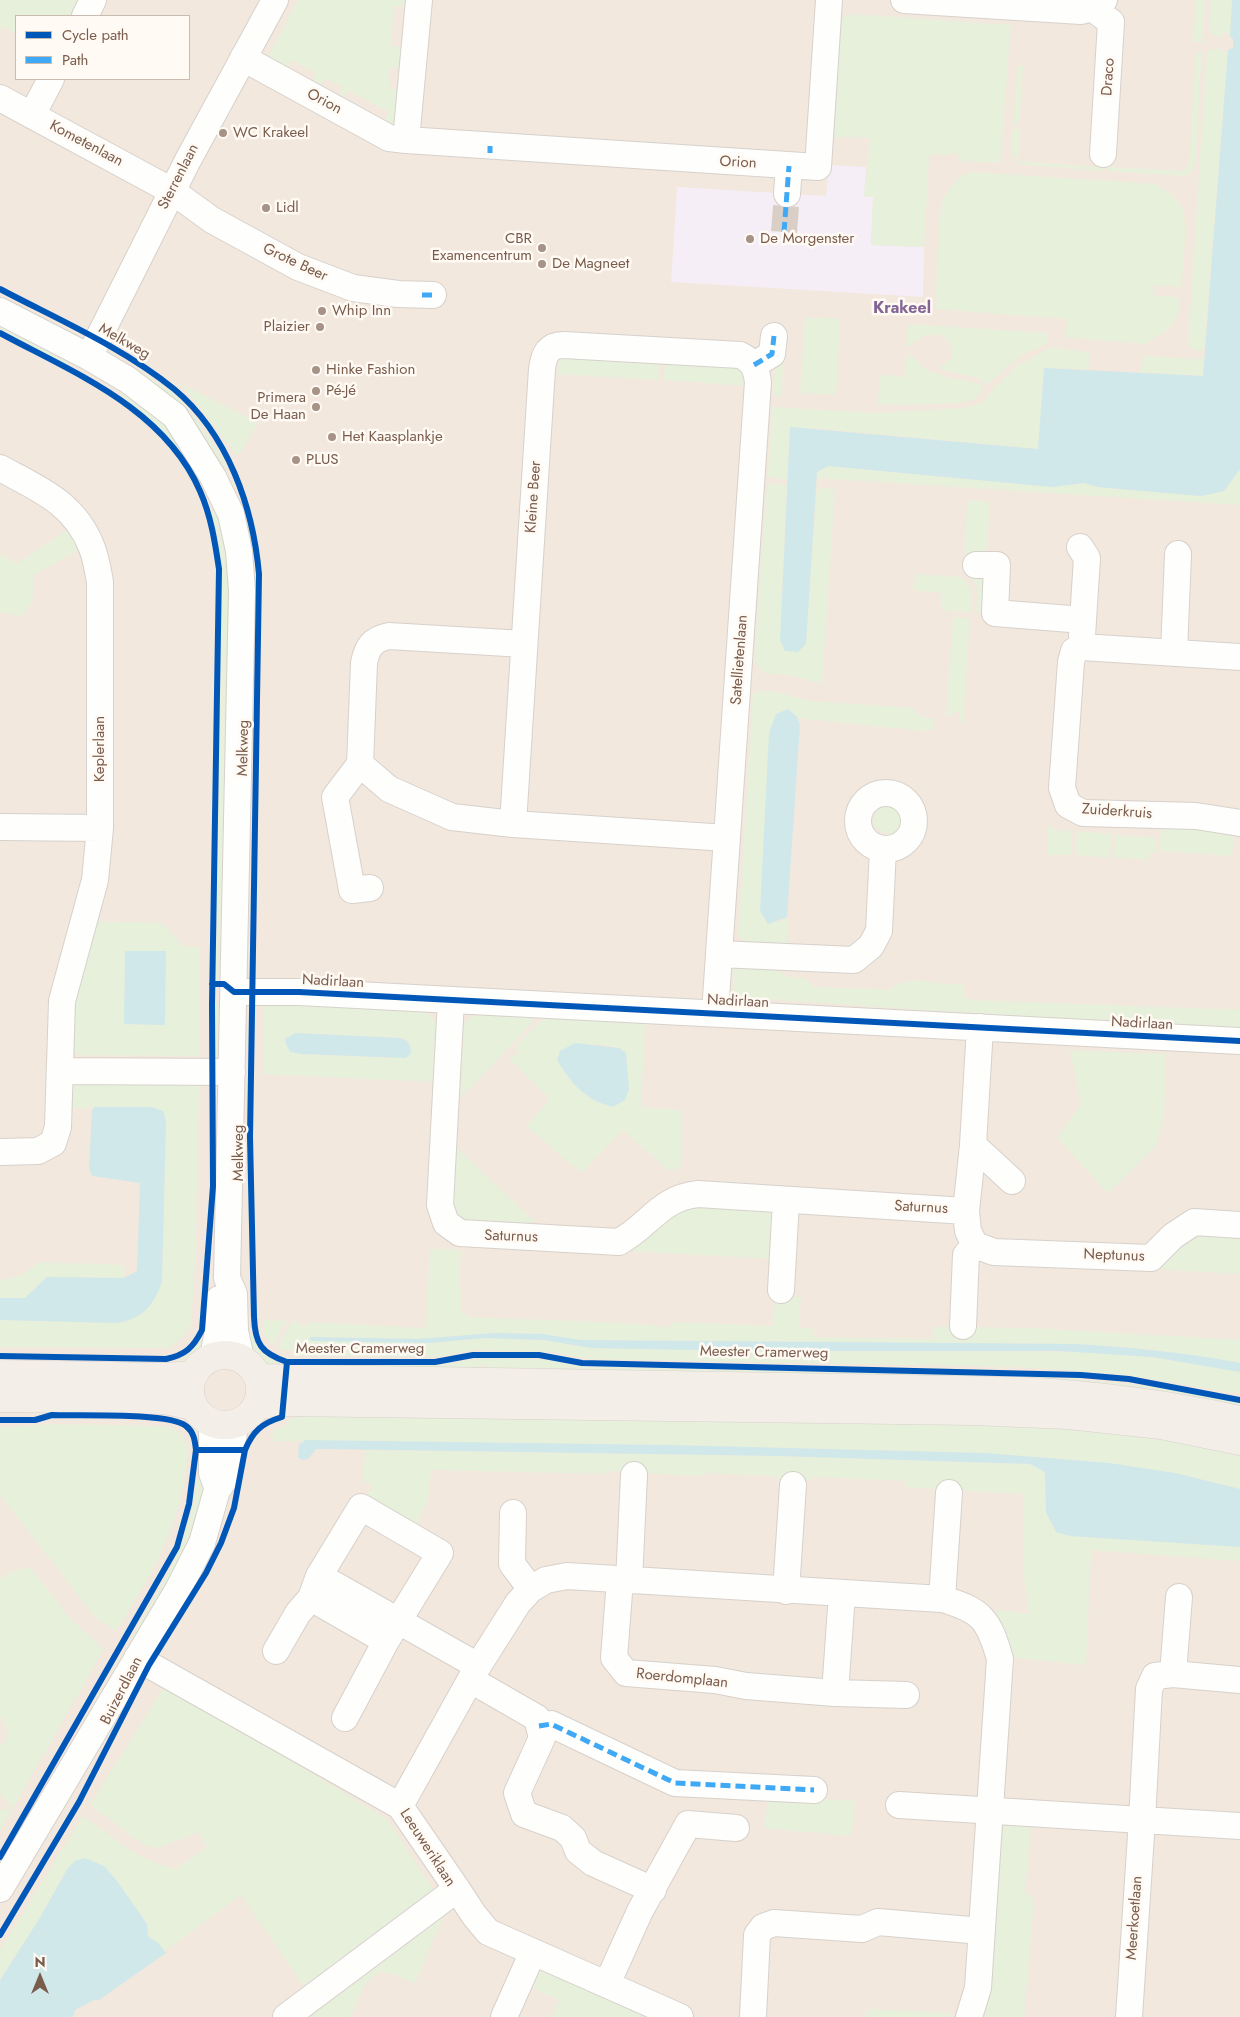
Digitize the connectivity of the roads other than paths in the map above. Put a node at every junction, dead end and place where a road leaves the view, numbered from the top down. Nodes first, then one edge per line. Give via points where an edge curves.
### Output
1 (93, 0) edge
2 (274, 0) edge
3 (419, 0) edge
4 (830, 0) edge
5 (904, 0) edge
6 (1098, 4) edge
7 (86, 15) edge
8 (243, 58) junction
9 (51, 80) edge
10 (0, 98) edge
11 (32, 115) junction
12 (406, 140) junction
13 (1103, 154) dead end
14 (789, 166) junction
15 (172, 190) junction
16 (787, 194) tunnel mouth
17 (428, 295) dead end
18 (0, 311) edge
19 (774, 336) dead end
20 (89, 356) junction
21 (754, 365) junction
22 (0, 468) edge
23 (1080, 548) dead end
24 (1178, 554) dead end
25 (976, 565) dead end
26 (1083, 620) junction
27 (524, 644) junction
28 (1082, 647) junction
29 (1174, 653) junction
30 (1240, 657) edge
31 (360, 764) junction
32 (1240, 823) edge
33 (513, 824) junction
34 (0, 828) edge
35 (100, 828) junction
36 (727, 838) junction
37 (883, 849) dead end
38 (370, 888) dead end
39 (719, 954) junction
40 (234, 992) junction
41 (450, 1000) junction
42 (715, 1013) junction
43 (980, 1027) junction
44 (1240, 1041) edge
45 (60, 1071) junction
46 (232, 1072) junction
47 (973, 1145) junction
48 (0, 1152) edge
49 (1012, 1181) dead end
50 (786, 1201) junction
51 (966, 1211) junction
52 (1240, 1225) edge
53 (975, 1245) junction
54 (228, 1278) junction
55 (781, 1290) dead end
56 (963, 1326) dead end
57 (212, 1356) junction
58 (241, 1358) junction
59 (0, 1374) edge
60 (192, 1375) junction
61 (258, 1378) junction
62 (0, 1398) edge
63 (256, 1406) junction
64 (213, 1418) junction
65 (1240, 1420) edge
66 (1240, 1441) edge
67 (634, 1475) dead end
68 (793, 1485) dead end
69 (949, 1493) dead end
70 (513, 1513) dead end
71 (624, 1581) junction
72 (315, 1587) junction
73 (531, 1589) junction
74 (786, 1591) junction
75 (842, 1593) junction
76 (1179, 1597) dead end
77 (942, 1599) junction
78 (392, 1631) junction
79 (276, 1651) dead end
80 (137, 1658) junction
81 (474, 1673) junction
82 (1173, 1674) junction
83 (1240, 1680) edge
84 (835, 1693) junction
85 (906, 1695) dead end
86 (345, 1718) dead end
87 (539, 1726) junction
88 (814, 1790) dead end
89 (900, 1805) dead end
90 (400, 1806) junction
91 (990, 1810) junction
92 (1142, 1820) junction
93 (1240, 1826) edge
94 (736, 1828) dead end
95 (0, 1889) edge
96 (457, 1889) junction
97 (653, 1890) junction
98 (982, 1931) junction
99 (533, 1952) junction
100 (607, 1984) junction
101 (286, 2017) edge
102 (504, 2017) edge
103 (680, 2017) edge
104 (753, 2017) edge
105 (969, 2017) edge
106 (1129, 2017) edge

1 - 7 street
2 - 8 street, Sterrenlaan
3 - 12 street
4 - 14 street, Orion via 818,167
5 - 6 street, Draco via 1081,11
6 - 13 street, Draco via 1111,22
8 - 12 street, Orion via 390,138
8 - 15 street, Sterrenlaan
9 - 11 street
10 - 11 street, Kometenlaan
11 - 15 street, Kometenlaan
12 - 14 street, Orion via 490,150
14 - 16 street
15 - 17 street, Grote Beer via 212,220 298,267 353,288
15 - 20 street, Sterrenlaan
18 - 20 street, Melkweg
19 - 21 street via 772,354
20 - 40 street, Melkweg via 128,380 175,416 213,477 231,514 239,551 242,591
21 - 27 street, Kleine Beer via 740,355 564,345 553,346 547,351 542,369
21 - 36 street, Satellietenlaan via 758,382
22 - 35 street, Keplerlaan via 55,497 78,521 92,548 100,582
23 - 26 street, Zuiderkruis via 1087,558
24 - 29 street
25 - 26 street via 997,565 995,613
26 - 28 street, Zuiderkruis
27 - 31 street via 377,638 366,653 364,663
27 - 33 street, Kleine Beer
28 - 29 street
28 - 32 street, Zuiderkruis via 1074,651 1071,662 1062,788 1068,805 1083,812 1196,816
29 - 30 street
31 - 33 street via 389,789 452,817
31 - 38 street via 336,797 352,890
33 - 36 street
34 - 35 street
35 - 45 street, Keplerlaan via 95,880 62,1001
36 - 39 street, Satellietenlaan
37 - 39 street via 879,931 871,946 854,960
39 - 42 street, Satellietenlaan
40 - 41 street, Nadirlaan
40 - 46 street, Melkweg
41 - 42 street, Nadirlaan
41 - 50 street, Saturnus via 440,1205 446,1222 460,1233 619,1242 669,1201 682,1196 698,1194
42 - 43 street, Nadirlaan
43 - 44 street, Nadirlaan
43 - 47 street
45 - 46 street
45 - 48 street, Keplerlaan via 58,1127 53,1143 38,1151
46 - 54 street, Melkweg
47 - 49 street
47 - 51 street
50 - 51 street, Saturnus
50 - 55 street
51 - 53 street via 968,1231
52 - 53 street, Neptunus via 1194,1222 1173,1236 1151,1258 994,1252
53 - 56 street via 966,1255
54 - 57 street, Melkweg via 218,1300 218,1331
54 - 58 street, Melkweg via 234,1294 235,1331
57 - 58 main road via 227,1354
57 - 60 main road
58 - 61 main road
59 - 60 main road
60 - 64 main road via 190,1396
61 - 63 main road
61 - 65 main road, Meester Cramerweg via 1021,1391 1178,1406
62 - 64 main road via 165,1400
63 - 64 main road via 248,1416
63 - 66 main road via 284,1402 971,1411 1068,1415 1161,1425
64 - 80 street, Buizerdlaan via 212,1473 217,1490 202,1543
67 - 71 street, Roerdomplaan
68 - 74 street
69 - 77 street
70 - 73 street via 512,1564
71 - 73 street via 567,1576 546,1580
71 - 74 street
71 - 84 street, Roerdomplaan via 614,1658 626,1673
72 - 78 street
72 - 78 street via 361,1507 440,1553
72 - 79 street
73 - 81 street
74 - 75 street
75 - 77 street
75 - 84 street
76 - 82 street
77 - 91 street via 965,1606 979,1615 992,1633 1000,1660
78 - 81 street
78 - 86 street
80 - 90 street, Leeuweriklaan
80 - 95 street, Buizerdlaan
81 - 87 street via 537,1718
81 - 90 street
82 - 83 street, Meerkoetlaan
82 - 92 street, Meerkoetlaan via 1155,1676 1150,1689
84 - 85 street, Roerdomplaan
87 - 88 street via 551,1724 675,1783
87 - 97 street via 542,1738 517,1793 524,1814 562,1828 573,1838 578,1851 593,1863
89 - 91 street
90 - 96 street, Leeuweriklaan
91 - 92 street
91 - 98 street
92 - 93 street
92 - 106 street, Meerkoetlaan
94 - 97 street via 688,1824
96 - 99 street via 488,1932
96 - 101 street, Leeuweriklaan
97 - 100 street
98 - 104 street via 878,1922 862,1929 774,1923 763,1927 757,1935
98 - 105 street via 978,1988
99 - 100 street
99 - 102 street
100 - 103 street

